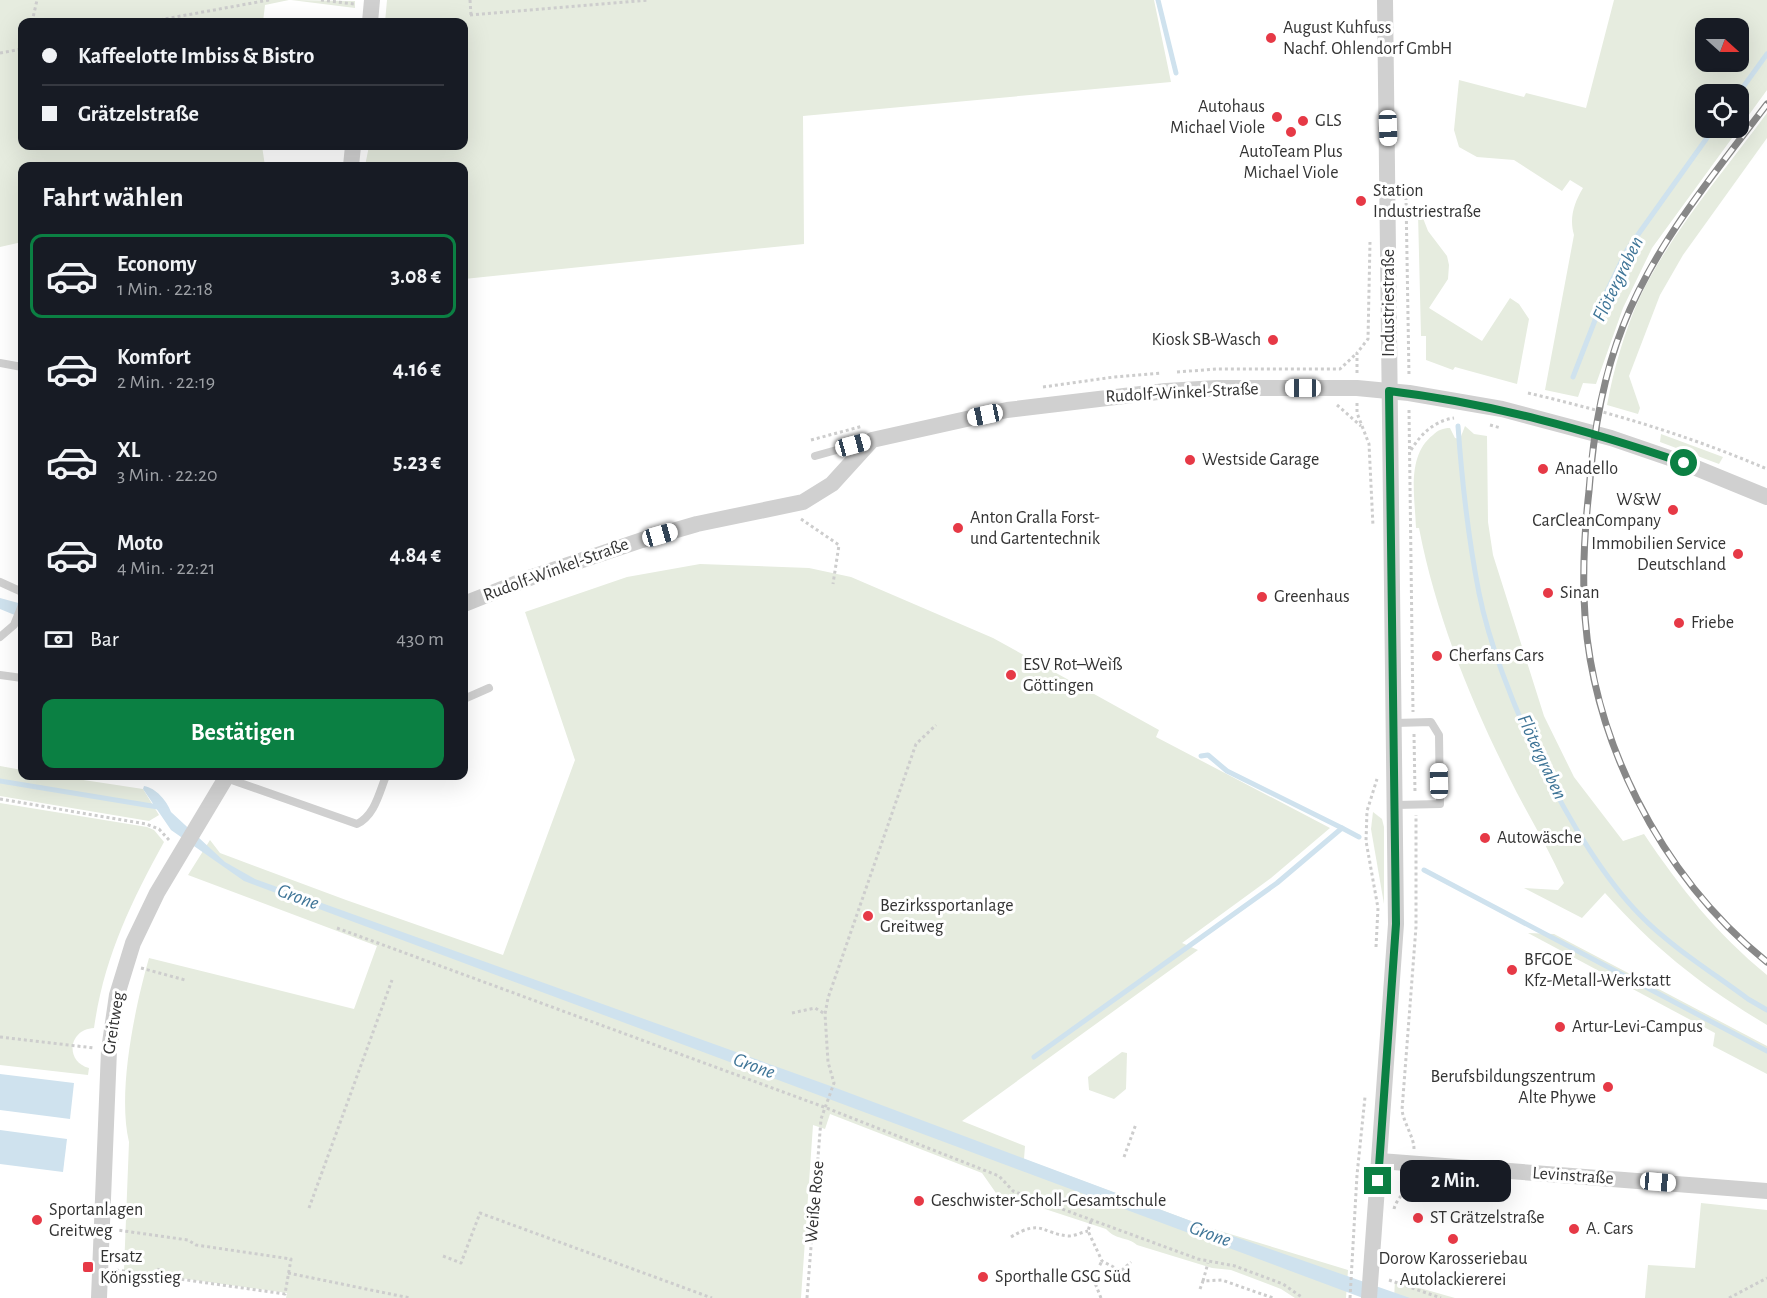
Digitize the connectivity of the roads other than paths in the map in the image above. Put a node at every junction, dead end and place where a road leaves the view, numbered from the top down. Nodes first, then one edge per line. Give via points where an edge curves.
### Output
1 (1385, 0) edge
2 (0, 363) edge
3 (18, 366) edge
4 (1389, 391) junction
5 (872, 440) junction
6 (815, 456) dead end
7 (1767, 497) edge
8 (0, 582) edge
9 (18, 590) edge
10 (468, 602) edge
11 (18, 615) edge
12 (0, 637) edge
13 (0, 675) edge
14 (18, 677) edge
15 (489, 688) dead end
16 (468, 697) edge
17 (1395, 723) junction
18 (224, 780) edge
19 (234, 780) edge
20 (384, 780) edge
21 (1396, 805) junction
22 (1380, 1161) junction
23 (1767, 1191) edge
24 (99, 1298) edge
25 (1369, 1298) edge

1 - 4 street, Industriestraße
2 - 3 lane
4 - 5 street, Rudolf-Winkel-Straße via 1217,388 1105,397 1007,410
4 - 7 street, Rudolf-Winkel-Straße via 1502,410 1594,433 1684,463
4 - 17 street, Industriestraße
5 - 6 lane, Rudolf-Winkel-Straße
5 - 10 street, Rudolf-Winkel-Straße via 832,484 798,503 642,540
8 - 9 lane
11 - 12 lane via 14,625
13 - 14 lane
15 - 16 lane
17 - 21 street, Industriestraße
17 - 21 lane via 1431,722 1439,735 1440,804
18 - 24 street, Greitweg via 157,893 133,943 117,995 109,1050
19 - 20 lane via 357,824 366,819 375,805
21 - 22 street, Industriestraße via 1396,924
22 - 23 street, Levinstraße
22 - 25 street, Industriestraße

